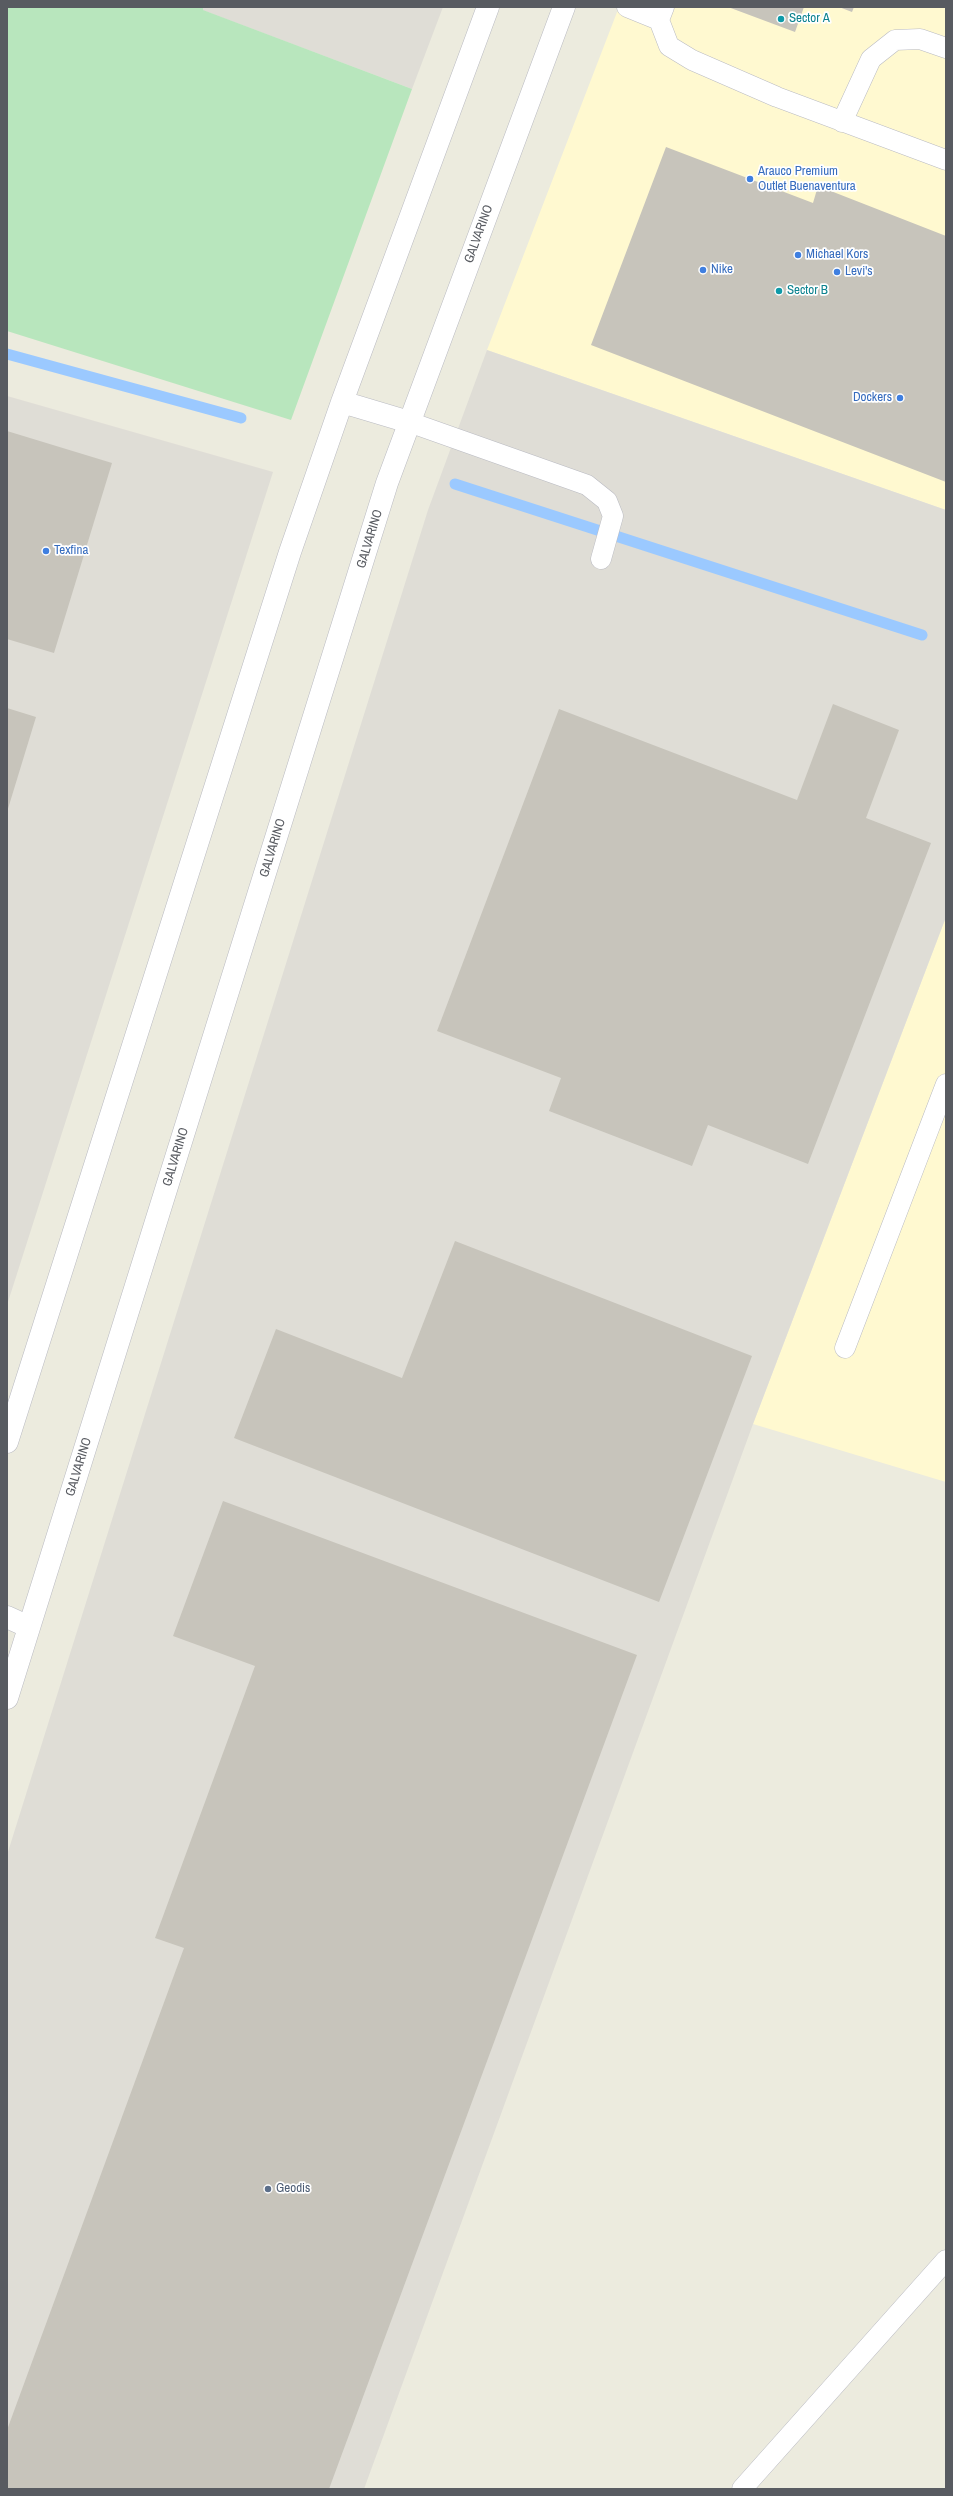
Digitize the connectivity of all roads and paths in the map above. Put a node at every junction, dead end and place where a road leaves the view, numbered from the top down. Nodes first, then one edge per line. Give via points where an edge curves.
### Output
1 (488, 7) edge
2 (564, 7) edge
3 (627, 7) edge
4 (661, 13) edge
5 (946, 48) edge
6 (842, 122) junction
7 (946, 160) edge
8 (342, 402) junction
9 (409, 422) junction
10 (602, 559) dead end
11 (946, 1084) edge
12 (845, 1348) dead end
13 (7, 1442) edge
14 (7, 1617) edge
15 (29, 1627) junction
16 (7, 1698) edge
17 (946, 2260) edge
18 (742, 2489) edge

1 - 8 street
2 - 9 street, GALVARINO
3 - 4 lane
4 - 6 lane via 669,46 692,60
5 - 6 lane via 920,39 895,40 871,59
6 - 7 lane
8 - 9 street
8 - 13 street via 290,552
9 - 10 lane via 587,485 607,502 614,516
9 - 15 street, GALVARINO via 380,506
11 - 12 lane
14 - 15 street
15 - 16 street, GALVARINO
17 - 18 lane

